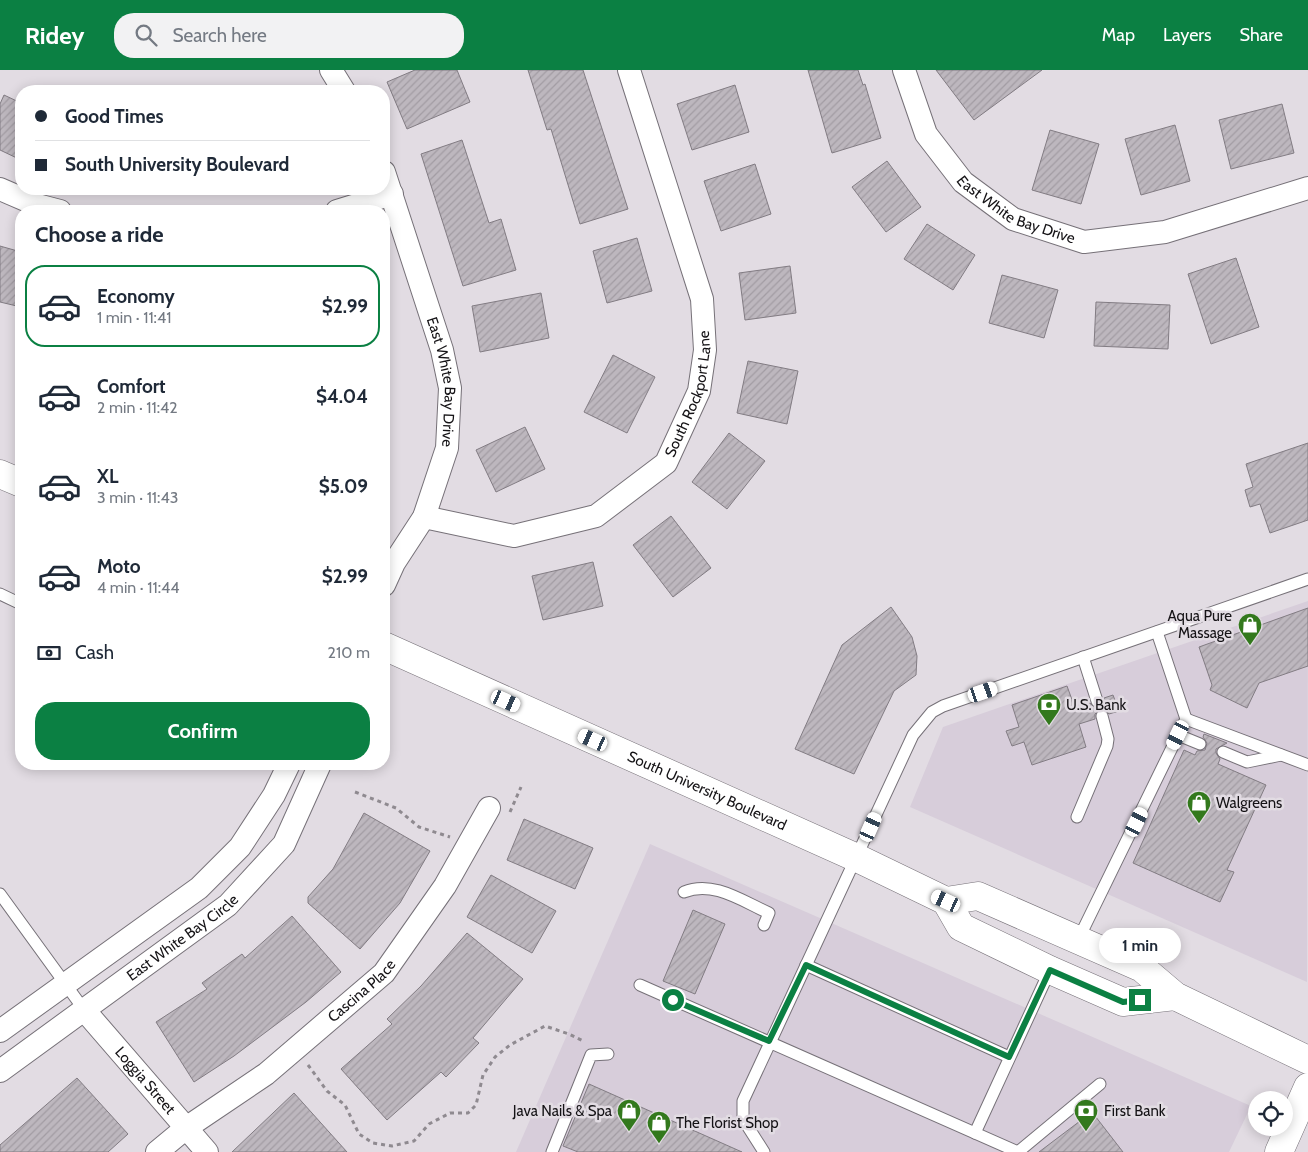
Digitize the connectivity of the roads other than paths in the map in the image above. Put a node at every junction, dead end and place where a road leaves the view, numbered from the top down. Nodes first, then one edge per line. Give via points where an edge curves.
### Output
1 (331, 70) edge
2 (629, 70) edge
3 (904, 70) edge
4 (340, 85) edge
5 (390, 188) edge
6 (1308, 188) edge
7 (0, 189) edge
8 (392, 194) joint
9 (389, 195) edge
10 (37, 205) edge
11 (356, 205) edge
12 (0, 474) edge
13 (15, 481) edge
14 (424, 517) junction
15 (390, 572) edge
16 (1308, 579) edge
17 (0, 594) edge
18 (15, 601) edge
19 (1157, 632) junction
20 (390, 649) edge
21 (1083, 658) junction
22 (1097, 701) dead end
23 (1102, 716) dead end
24 (1186, 719) junction
25 (1178, 735) junction
26 (1200, 744) dead end
27 (1223, 752) dead end
28 (1281, 755) junction
29 (1308, 765) edge
30 (286, 770) edge
31 (317, 770) edge
32 (490, 808) dead end
33 (1077, 818) dead end
34 (857, 858) junction
35 (684, 892) dead end
36 (0, 894) edge
37 (946, 901) junction
38 (764, 924) dead end
39 (1078, 940) junction
40 (806, 965) junction
41 (1050, 970) junction
42 (66, 985) junction
43 (640, 985) dead end
44 (1175, 996) junction
45 (85, 1011) junction
46 (0, 1031) edge
47 (769, 1041) junction
48 (608, 1054) dead end
49 (1009, 1057) junction
50 (1308, 1060) edge
51 (0, 1071) edge
52 (1100, 1084) dead end
53 (1308, 1087) edge
54 (186, 1128) junction
55 (975, 1133) junction
56 (157, 1152) edge
57 (207, 1152) edge
58 (552, 1152) edge
59 (764, 1152) edge
60 (1018, 1152) edge
61 (1279, 1152) edge

1 - 4 street
2 - 14 street, South Rockport Lane via 702,299 705,350 699,391 666,463 596,516 514,536
3 - 6 street, East White Bay Drive via 926,134 962,182 1013,219 1084,242 1165,232
5 - 8 street, East White Bay Drive
7 - 10 street
8 - 14 street, East White Bay Drive via 442,350 450,388 447,448
9 - 11 street
12 - 13 main road
14 - 15 street, East White Bay Drive
16 - 19 lane
17 - 18 lane
19 - 21 lane
19 - 24 lane
20 - 34 main road, South University Boulevard
21 - 22 lane
21 - 34 lane via 932,712 913,734
23 - 33 lane via 1107,746
24 - 25 lane
24 - 28 lane
25 - 26 lane
25 - 39 lane
27 - 28 lane via 1247,762
28 - 29 lane
30 - 42 street via 240,847 199,888
31 - 45 street, East White Bay Circle via 284,844 228,905
32 - 54 street, Cascina Place via 445,886 384,973 266,1074
34 - 37 main road, South University Boulevard
34 - 40 lane
35 - 38 lane via 696,887 718,889 769,913
36 - 42 lane
37 - 39 main road via 978,896
37 - 41 main road via 961,926
39 - 44 main road via 1142,968
40 - 47 lane
40 - 49 lane
41 - 44 main road via 1123,1002
41 - 49 lane
42 - 45 lane
42 - 46 street
43 - 47 lane
44 - 50 main road
45 - 51 street, East White Bay Circle
45 - 54 street, Loggia Street
47 - 55 lane
47 - 59 lane via 743,1101 742,1119
48 - 58 lane via 591,1055
49 - 55 lane
52 - 60 lane
53 - 61 main road
54 - 56 street, Cascina Place
54 - 57 street, Loggia Street
55 - 60 lane

